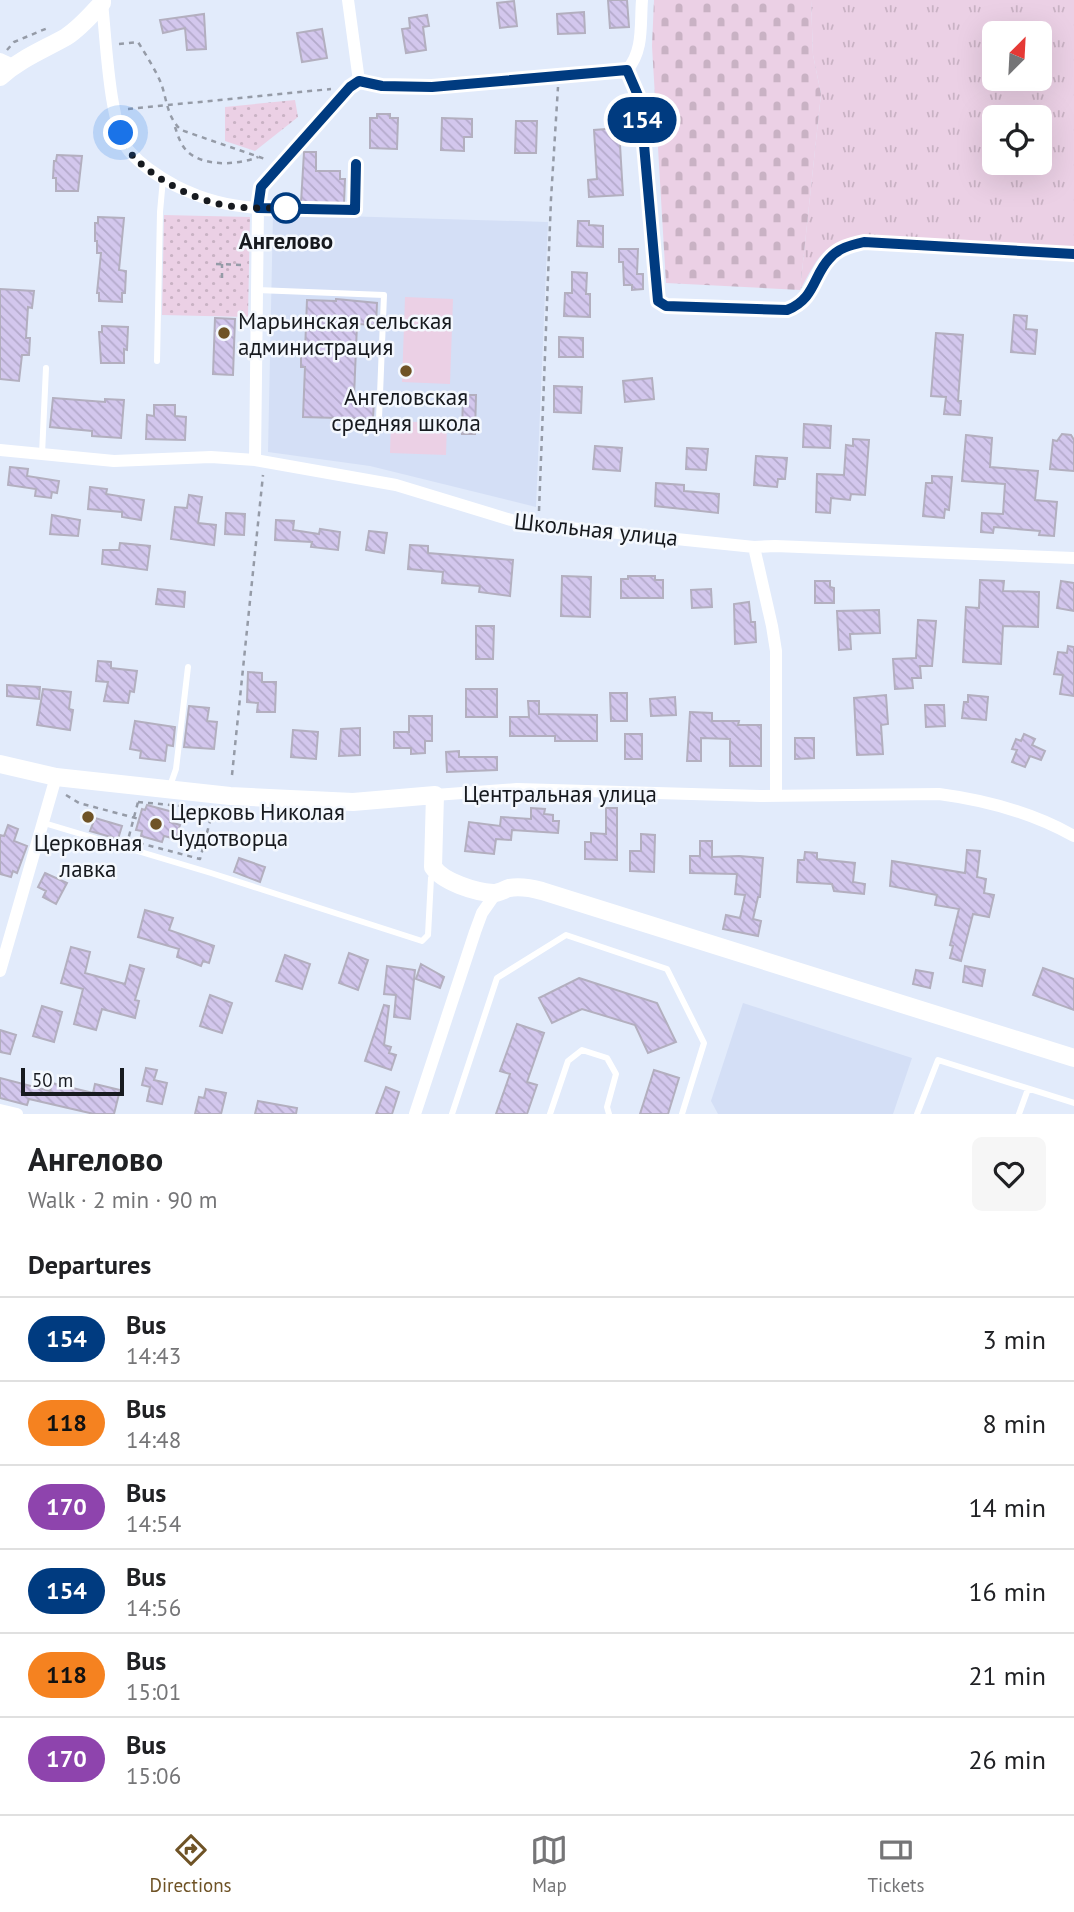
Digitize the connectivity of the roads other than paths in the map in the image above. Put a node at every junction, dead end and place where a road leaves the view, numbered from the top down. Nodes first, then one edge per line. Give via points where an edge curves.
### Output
1 (348, 0) edge
2 (642, 0) edge
3 (102, 1) edge
4 (4, 67) edge
5 (627, 70) junction
6 (355, 84) junction
7 (356, 164) dead end
8 (163, 179) junction
9 (258, 208) junction
10 (1074, 254) edge
11 (257, 290) junction
12 (157, 361) dead end
13 (46, 368) dead end
14 (380, 419) dead end
15 (0, 450) edge
16 (42, 454) junction
17 (260, 461) junction
18 (754, 547) junction
19 (1074, 558) edge
20 (188, 667) dead end
21 (0, 764) edge
22 (56, 777) junction
23 (169, 791) junction
24 (435, 795) junction
25 (776, 796) junction
26 (44, 822) junction
27 (1074, 836) edge
28 (438, 874) junction
29 (496, 893) junction
30 (0, 971) edge
31 (1074, 1058) edge
32 (1028, 1089) junction
33 (1074, 1103) edge
34 (0, 1110) edge
35 (17, 1114) edge
36 (415, 1114) edge
37 (452, 1114) edge
38 (550, 1114) edge
39 (609, 1114) edge
40 (682, 1114) edge
41 (917, 1114) edge
42 (1019, 1114) edge

1 - 6 street
2 - 5 street via 639,49
3 - 4 street via 68,35
3 - 8 street via 115,111 128,149
5 - 6 street via 432,87
5 - 10 lane via 640,100 658,301 666,306 787,310 797,306 816,283 828,260 844,247 864,242
6 - 9 street via 261,187
7 - 9 lane via 355,210
8 - 9 street via 215,203
8 - 12 lane
9 - 11 street
11 - 14 lane via 384,295
11 - 17 street
13 - 16 lane
15 - 16 street, Школьная улица
16 - 17 street, Школьная улица via 114,461 211,457
17 - 18 street, Школьная улица via 396,485 498,518
18 - 19 street, Школьная улица
18 - 25 street via 776,651
20 - 23 lane via 176,769
21 - 22 street, Центральная улица
22 - 23 street, Центральная улица
22 - 26 street
23 - 24 street, Центральная улица via 353,802
24 - 25 street, Центральная улица via 517,789
24 - 28 street via 433,867
25 - 27 street, Центральная улица via 905,793 958,797 1020,813
26 - 28 lane via 422,941 428,935 431,878
26 - 30 street
28 - 29 street
29 - 31 street via 525,887 542,891
29 - 36 street via 475,932
32 - 33 lane
32 - 41 lane via 938,1060
32 - 42 lane
34 - 35 street
37 - 40 lane via 497,978 566,935 667,969 704,1043
38 - 39 lane via 568,1061 582,1050 607,1058 616,1074

